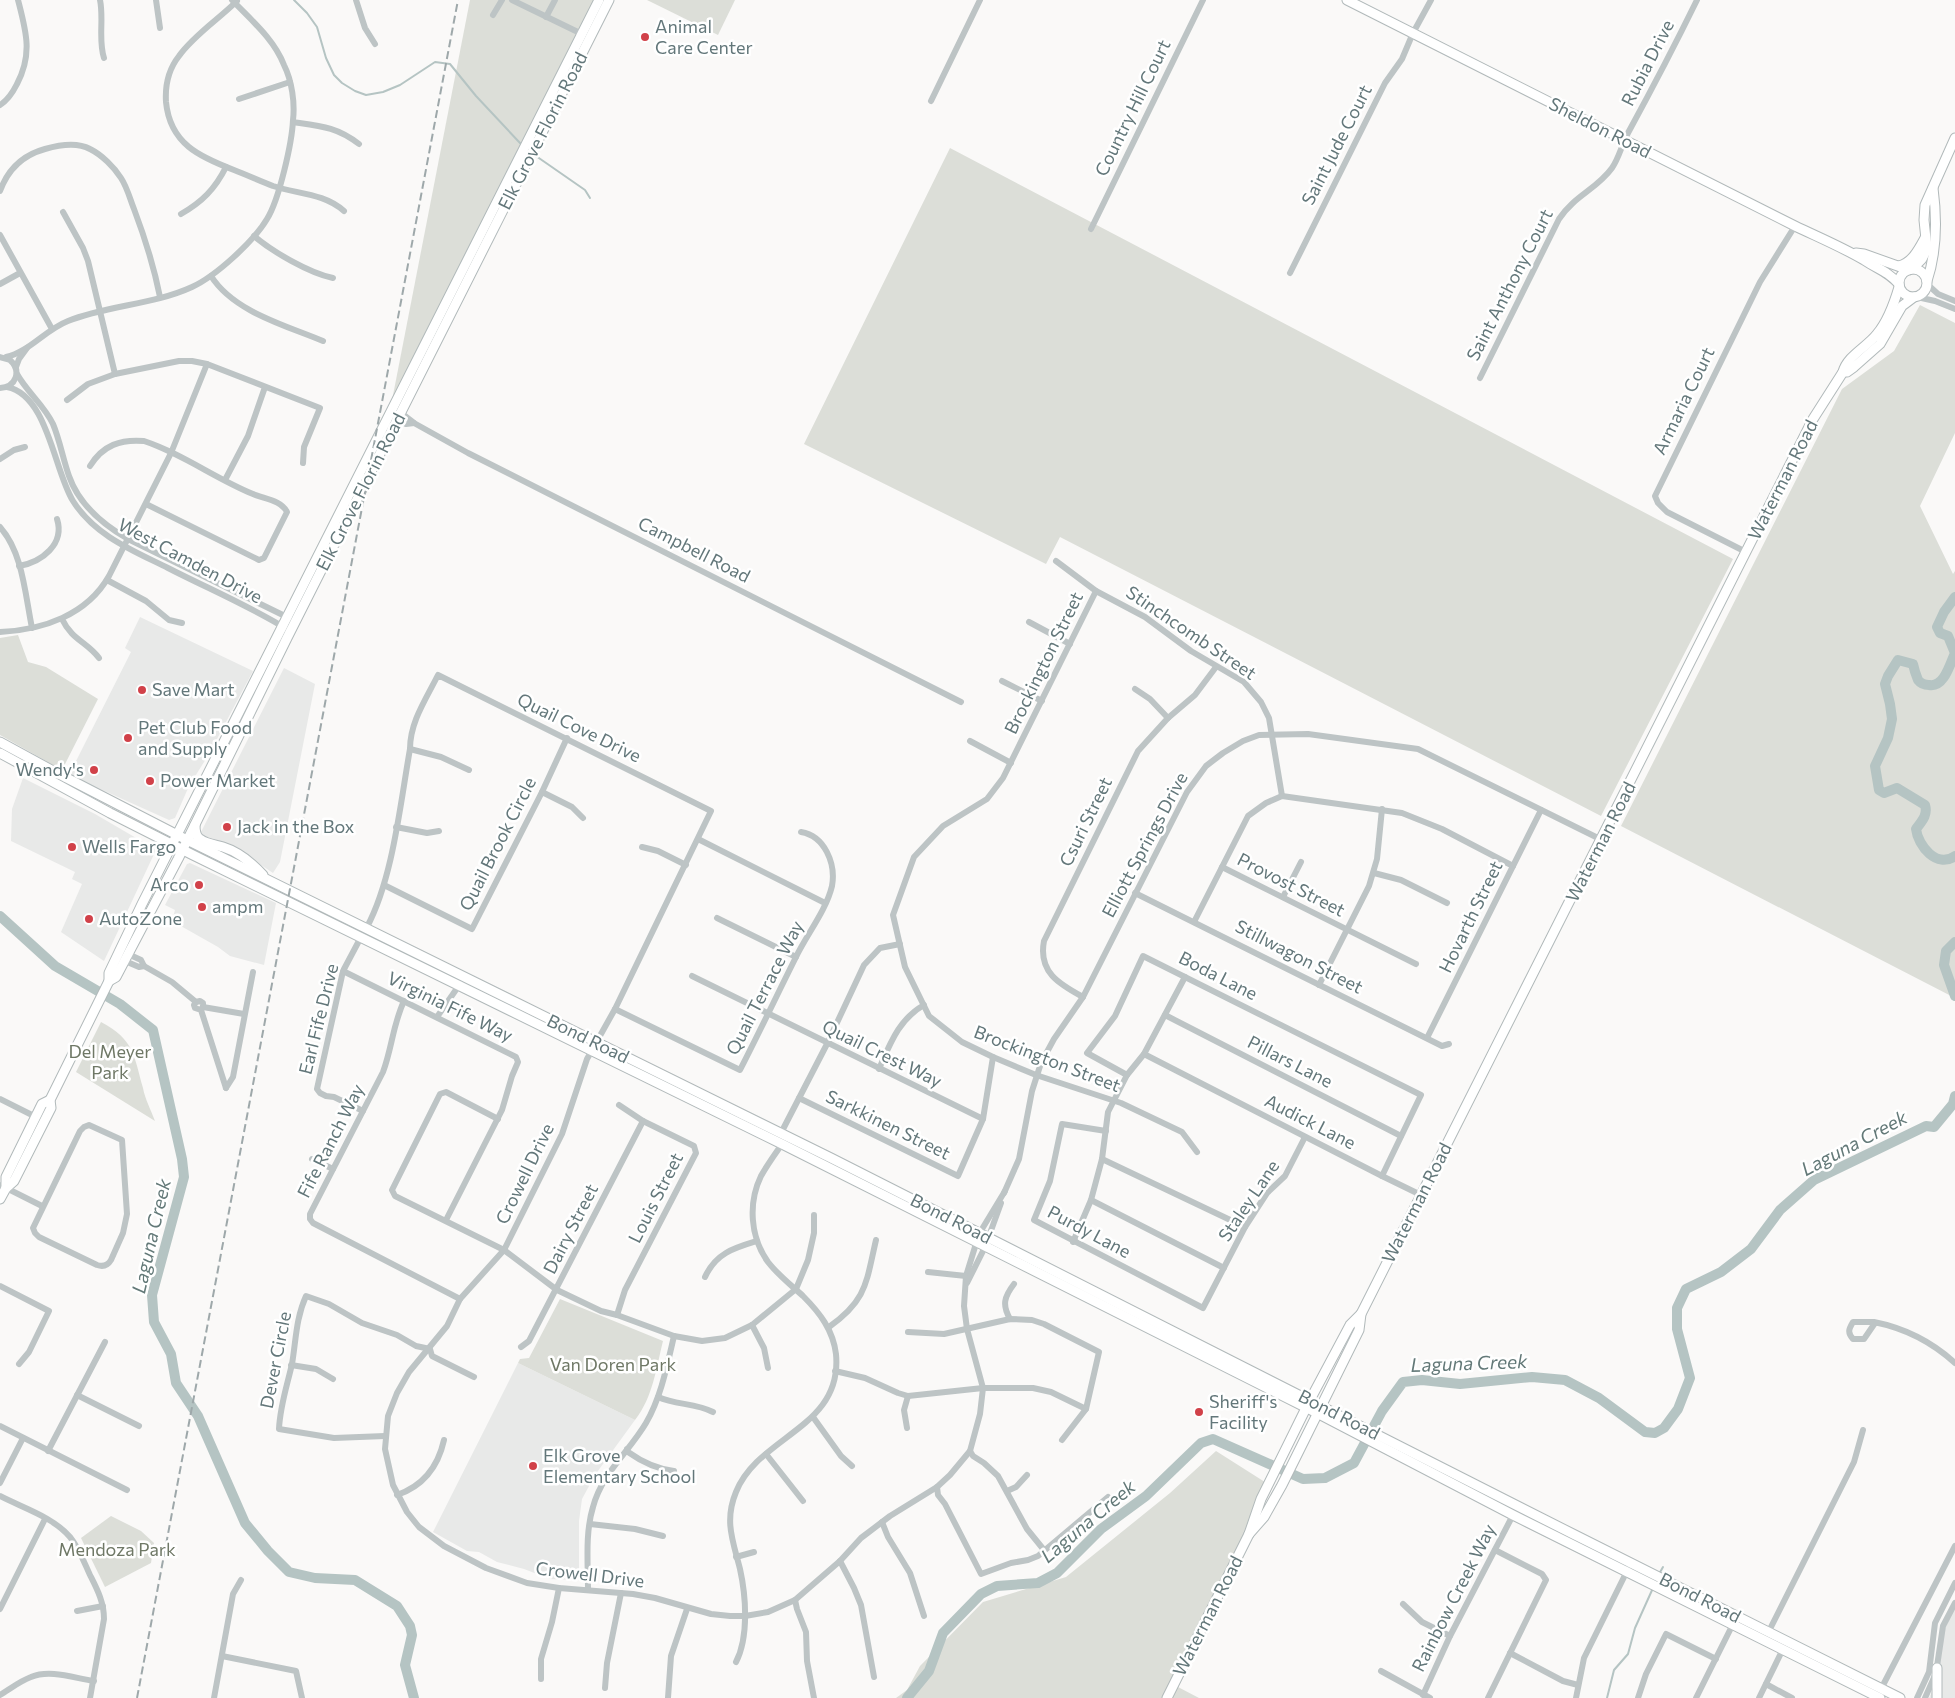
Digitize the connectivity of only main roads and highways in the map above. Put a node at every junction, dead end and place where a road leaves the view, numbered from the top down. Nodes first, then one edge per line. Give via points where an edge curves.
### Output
1 (599, 0) edge
2 (609, 0) edge
3 (1347, 0) edge
4 (586, 35) junction
5 (1955, 138) edge
6 (1933, 188) junction
7 (1925, 238) junction
8 (1854, 253) junction
9 (1899, 266) junction
10 (1911, 270) junction
11 (1927, 283) junction
12 (1899, 286) junction
13 (1916, 297) junction
14 (1843, 372) junction
15 (402, 388) junction
16 (400, 416) junction
17 (289, 624) junction
18 (260, 672) junction
19 (253, 706) junction
20 (238, 714) junction
21 (239, 735) junction
22 (0, 742) edge
23 (8, 754) edge
24 (195, 824) junction
25 (177, 835) junction
26 (187, 840) junction
27 (172, 844) junction
28 (182, 849) junction
29 (266, 879) junction
30 (309, 912) junction
31 (367, 927) junction
32 (129, 934) junction
33 (361, 937) junction
34 (421, 955) junction
35 (126, 957) junction
36 (109, 981) junction
37 (460, 984) junction
38 (512, 1001) junction
39 (594, 1047) junction
40 (50, 1100) junction
41 (782, 1144) junction
42 (831, 1158) junction
43 (3, 1186) edge
44 (0, 1199) edge
45 (977, 1238) junction
46 (1361, 1314) junction
47 (1308, 1404) junction
48 (1318, 1409) junction
49 (1513, 1514) junction
50 (1249, 1534) junction
51 (1573, 1534) junction
52 (1629, 1567) junction
53 (1666, 1586) junction
54 (1782, 1644) junction
55 (1937, 1668) road end
56 (1880, 1694) edge
57 (1167, 1698) edge
58 (1900, 1698) edge
59 (1937, 1698) edge

1 - 4 main road
2 - 4 main road, Elk Grove Florin Road
3 - 8 main road, Sheldon Road
4 - 15 main road, Elk Grove Florin Road
4 - 16 main road, Elk Grove Florin Road
5 - 6 main road
6 - 7 main road via 1925,205
6 - 11 main road via 1935,247
7 - 9 main road via 1914,256
7 - 10 main road via 1925,254
8 - 9 main road, Sheldon Road
8 - 12 main road, Sheldon Road via 1891,275
9 - 10 main road, Sheldon Road
10 - 11 main road via 1921,272
10 - 12 main road via 1903,274
11 - 13 main road via 1923,293
12 - 13 main road via 1905,295
12 - 14 main road, Waterman Road via 1884,325 1849,360
13 - 14 main road, Waterman Road via 1902,306 1880,344 1854,367
14 - 46 main road, Waterman Road via 1813,419
15 - 16 main road via 397,411
15 - 17 main road, Elk Grove Florin Road
16 - 17 main road, Elk Grove Florin Road
17 - 18 main road, Elk Grove Florin Road
17 - 19 main road, Elk Grove Florin Road
18 - 19 main road
18 - 20 main road, Elk Grove Florin Road
19 - 21 main road, Elk Grove Florin Road
20 - 21 main road via 241,717
20 - 25 main road, Elk Grove Florin Road
21 - 24 main road, Elk Grove Florin Road
22 - 23 main road, Bond Road
23 - 25 main road, Bond Road via 64,776
23 - 27 main road, Bond Road via 110,813
24 - 26 main road, Elk Grove Florin Road
24 - 29 main road via 200,839 239,854
25 - 26 main road, Bond Road
25 - 27 main road, Elk Grove Florin Road
26 - 28 main road, Elk Grove Florin Road
26 - 29 main road, Bond Road
27 - 28 main road, Bond Road
27 - 32 main road, Elk Grove Florin Road
28 - 30 main road, Bond Road
28 - 35 main road, Elk Grove Florin Road
29 - 31 main road, Bond Road
30 - 31 main road via 356,928
30 - 33 main road, Bond Road
31 - 34 main road, Bond Road
32 - 35 main road via 121,958
32 - 36 main road, Elk Grove Florin Road via 109,973
33 - 34 main road via 368,935 412,955
33 - 37 main road, Bond Road
34 - 38 main road, Bond Road
35 - 36 main road, Elk Grove Florin Road via 116,976
36 - 40 main road, Elk Grove Florin Road
37 - 38 main road via 466,982
37 - 39 main road, Bond Road
38 - 39 main road, Bond Road
39 - 41 main road, Bond Road
39 - 42 main road, Bond Road
40 - 43 main road, Elk Grove Florin Road via 42,1104
40 - 43 main road, Elk Grove Florin Road via 51,1108 14,1181
41 - 42 main road via 788,1143 822,1159
41 - 45 main road, Bond Road
42 - 45 main road, Bond Road
43 - 44 main road, Elk Grove Florin Road
45 - 47 main road, Bond Road
46 - 47 main road, Waterman Road via 1350,1325
46 - 48 main road, Waterman Road via 1359,1330
47 - 48 main road, Bond Road
47 - 50 main road, Waterman Road via 1258,1508
48 - 49 main road, Bond Road via 1353,1433
48 - 50 main road, Waterman Road via 1282,1485 1264,1517
48 - 51 main road, Bond Road via 1359,1425
49 - 51 main road via 1521,1513 1559,1532
49 - 52 main road, Bond Road
50 - 57 main road, Waterman Road
51 - 52 main road, Bond Road
52 - 53 main road, Bond Road
53 - 54 main road, Bond Road via 1734,1624
53 - 54 main road, Bond Road via 1768,1633
54 - 56 main road, Bond Road
55 - 59 main road
56 - 58 main road, Bond Road

